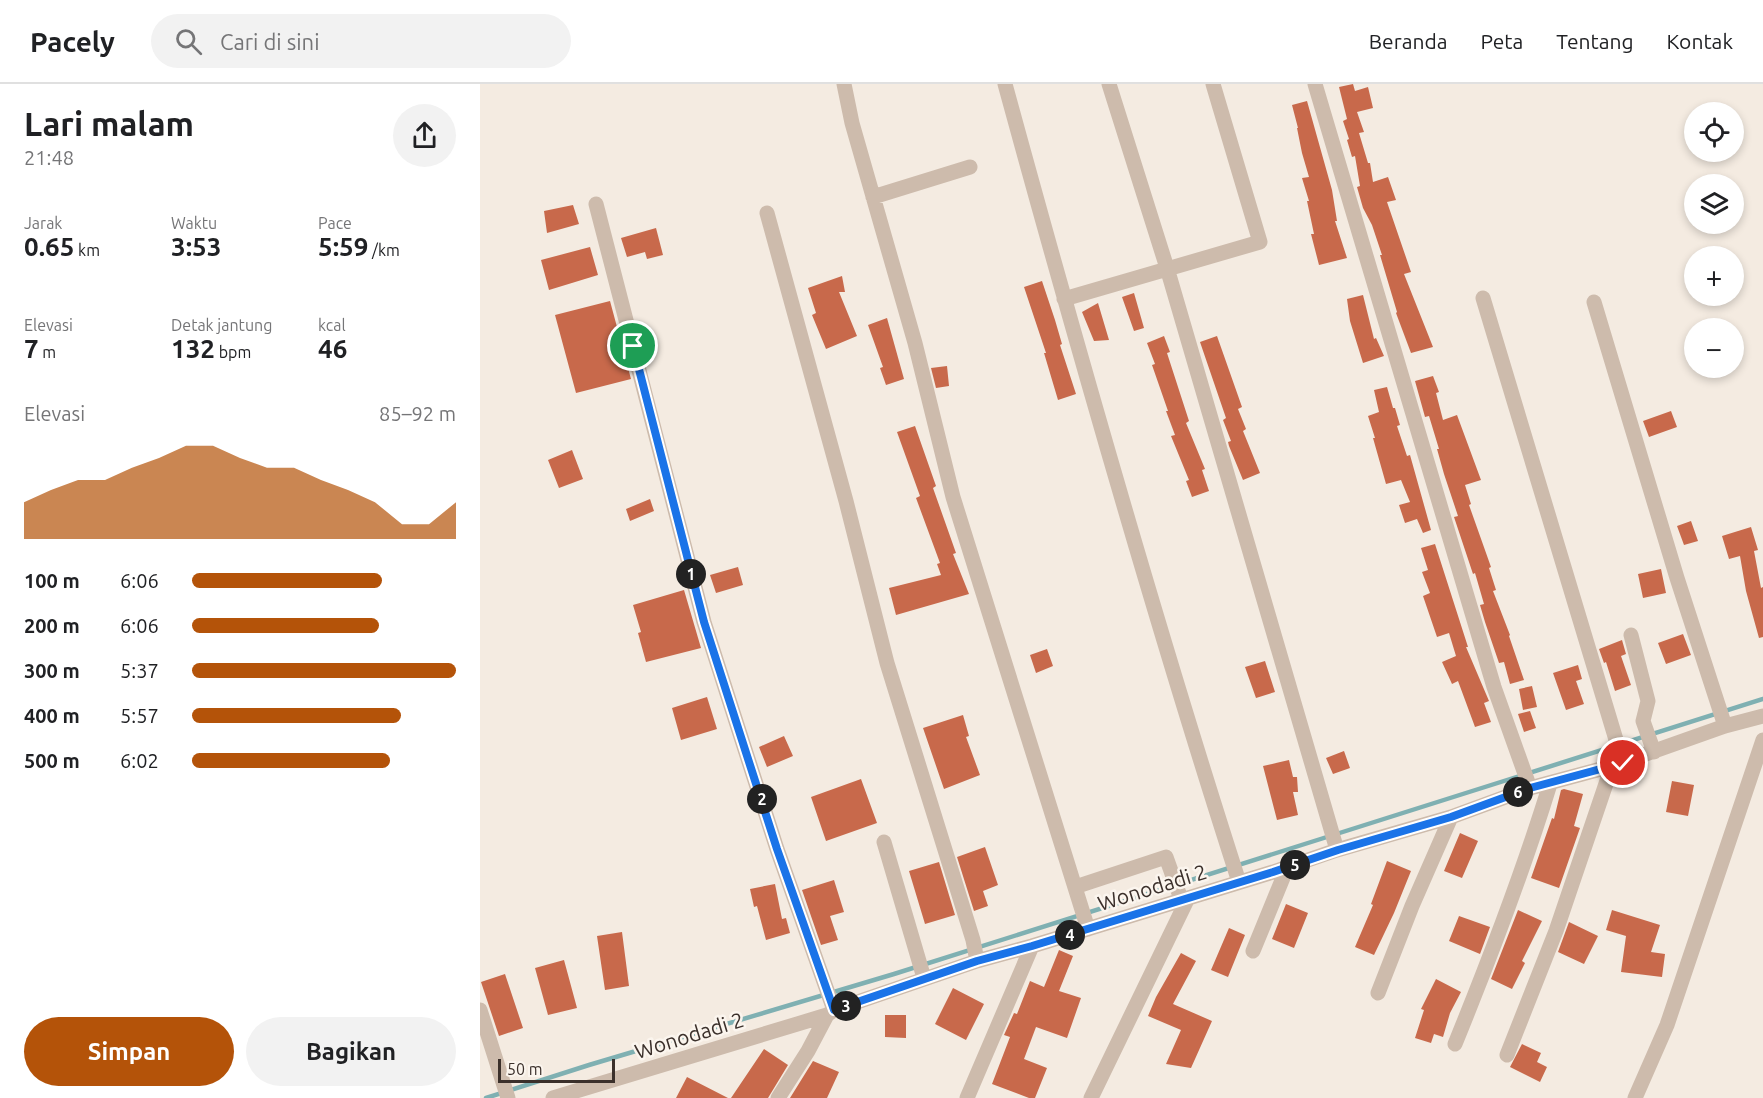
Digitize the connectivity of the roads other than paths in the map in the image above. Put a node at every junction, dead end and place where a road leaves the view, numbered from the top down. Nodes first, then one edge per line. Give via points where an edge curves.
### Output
1 (844, 84) edge
2 (1005, 84) edge
3 (1109, 84) edge
4 (1213, 84) edge
5 (1315, 84) edge
6 (970, 167) dead end
7 (873, 197) junction
8 (596, 204) dead end
9 (767, 213) dead end
10 (1167, 268) junction
11 (1483, 298) dead end
12 (1064, 299) junction
13 (1594, 302) dead end
14 (1631, 635) dead end
15 (1722, 716) junction
16 (1763, 716) edge
17 (1763, 740) edge
18 (1652, 745) junction
19 (1617, 755) junction
20 (1528, 784) junction
21 (1550, 784) junction
22 (1451, 817) junction
23 (1334, 838) junction
24 (884, 842) dead end
25 (1287, 867) junction
26 (1236, 872) junction
27 (1075, 887) junction
28 (1182, 896) junction
29 (1087, 925) junction
30 (1032, 946) junction
31 (975, 951) junction
32 (1253, 951) dead end
33 (922, 969) junction
34 (1378, 993) dead end
35 (829, 1004) junction
36 (480, 1010) edge
37 (1455, 1044) dead end
38 (1507, 1055) dead end
39 (508, 1098) edge
40 (553, 1098) edge
41 (778, 1098) edge
42 (967, 1098) edge
43 (1091, 1098) edge
44 (1635, 1098) edge

1 - 7 street
2 - 12 street
3 - 10 street
4 - 10 street via 1260,242
5 - 20 street via 1494,687
6 - 7 street
7 - 27 street via 953,497
8 - 35 street via 704,622
9 - 31 street via 887,663
10 - 12 street
10 - 23 street
11 - 19 street
12 - 26 street via 1161,633
13 - 15 street
14 - 18 street via 1648,701 1643,721
15 - 16 street, Wonodadi 2
15 - 18 street, Wonodadi 2
17 - 44 street via 1667,1024
18 - 19 street, Wonodadi 2
19 - 21 street, Wonodadi 2
19 - 38 street via 1556,931
20 - 21 street, Wonodadi 2
20 - 22 street, Wonodadi 2
21 - 37 street via 1505,920
22 - 23 street, Wonodadi 2
22 - 34 street
23 - 25 street, Wonodadi 2
24 - 33 street
25 - 26 street, Wonodadi 2
25 - 32 street
26 - 28 street, Wonodadi 2
27 - 28 street via 1166,857
27 - 29 street
28 - 29 street, Wonodadi 2
28 - 43 street
29 - 30 street, Wonodadi 2
30 - 31 street, Wonodadi 2
30 - 42 street
31 - 33 street, Wonodadi 2
33 - 35 street, Wonodadi 2
35 - 40 street, Wonodadi 2
35 - 41 street via 808,1051
36 - 39 street

